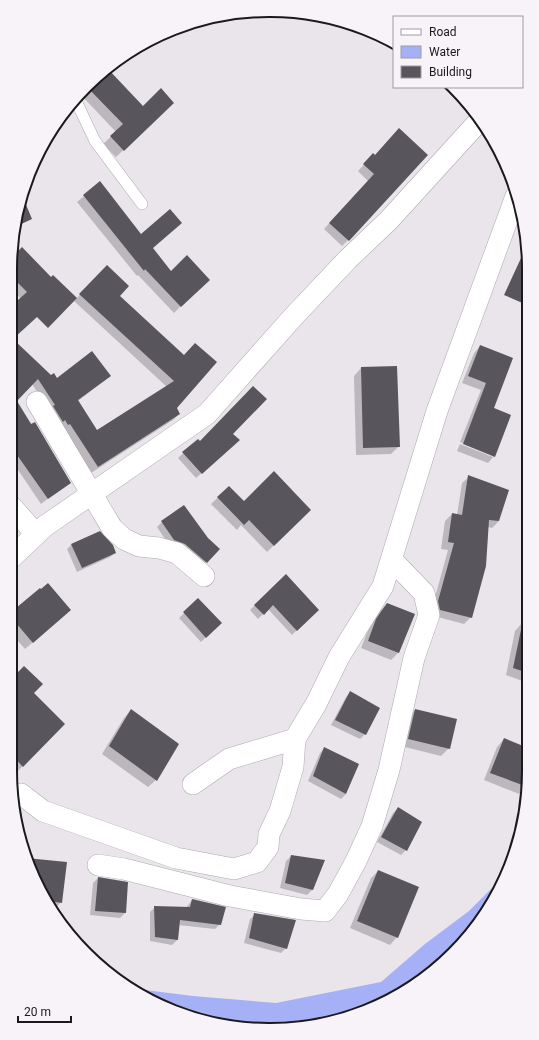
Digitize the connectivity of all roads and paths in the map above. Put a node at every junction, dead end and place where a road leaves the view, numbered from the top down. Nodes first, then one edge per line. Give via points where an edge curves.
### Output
1 (78, 105) edge
2 (476, 125) edge
3 (142, 204) dead end
4 (513, 204) edge
5 (37, 402) dead end
6 (91, 494) junction
7 (17, 513) edge
8 (36, 534) junction
9 (17, 552) edge
10 (392, 560) junction
11 (204, 576) dead end
12 (295, 739) junction
13 (193, 784) dead end
14 (21, 794) dead end
15 (98, 865) dead end

1 - 3 lane via 94,141
2 - 6 street via 389,220 294,316 207,414
4 - 10 street via 437,411
5 - 6 street
6 - 8 street
6 - 11 street via 112,528 124,539 139,546 177,553
7 - 8 street
8 - 9 street
10 - 12 street via 383,586
10 - 15 street via 424,593 429,615 414,658 389,770 372,826 338,894 325,911 230,896 124,869
12 - 13 street via 228,759
12 - 14 street via 293,767 280,811 269,834 268,847 257,862 234,869 176,858 133,843 43,811

